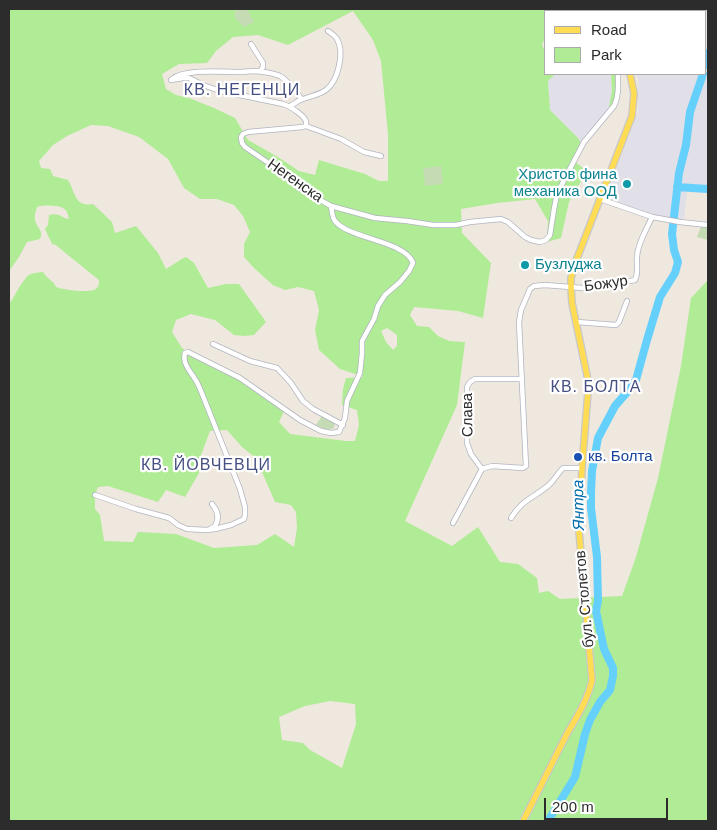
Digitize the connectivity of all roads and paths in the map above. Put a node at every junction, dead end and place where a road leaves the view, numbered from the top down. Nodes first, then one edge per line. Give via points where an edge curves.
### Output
1 (328, 31) dead end
2 (251, 44) dead end
3 (260, 71) junction
4 (618, 75) edge
5 (630, 75) edge
6 (301, 99) junction
7 (290, 106) junction
8 (306, 126) junction
9 (381, 156) dead end
10 (600, 199) junction
11 (331, 206) junction
12 (652, 217) junction
13 (708, 224) edge
14 (571, 287) junction
15 (627, 301) dead end
16 (577, 322) junction
17 (213, 344) dead end
18 (522, 379) junction
19 (343, 425) junction
20 (582, 468) junction
21 (482, 469) junction
22 (95, 495) dead end
23 (212, 504) dead end
24 (511, 518) dead end
25 (453, 522) dead end
26 (206, 530) junction
27 (523, 821) edge

1 - 6 street via 339,44 337,73 325,91
2 - 3 street via 263,63
3 - 6 street via 279,76
3 - 7 street via 182,74 171,80 189,78 220,91
4 - 11 street, Негенска via 616,102 574,160 557,194 550,235 546,240 531,240 501,219 433,226 375,218
5 - 10 main road, бул. Столетов via 634,93 632,116
6 - 7 street
7 - 8 street via 306,119
8 - 9 street via 364,152
8 - 11 street, Негенска via 248,132 240,140 297,187
10 - 12 street
10 - 14 main road, бул. Столетов via 576,261
11 - 19 street via 332,214 340,225 396,248 413,263 400,282 385,295 362,341 360,373 347,401
12 - 13 street
12 - 14 street, Божур via 637,255 635,280
14 - 16 main road, бул. Столетов
14 - 18 street via 545,285 530,289 519,322
15 - 16 street via 616,325
16 - 20 main road, бул. Столетов via 588,380
17 - 19 street via 250,361 277,368 303,401
18 - 21 street via 526,466
18 - 21 street, Слава via 475,379 467,387 468,443 471,454
19 - 26 street via 339,432 321,431 240,378 185,353 185,362 201,391 245,507 244,519 231,526
20 - 24 street via 563,468 550,484 528,499
20 - 27 main road, бул. Столетов via 579,531 592,680 579,714
21 - 25 street
22 - 26 street via 169,518 187,529
23 - 26 street via 218,519 215,526

